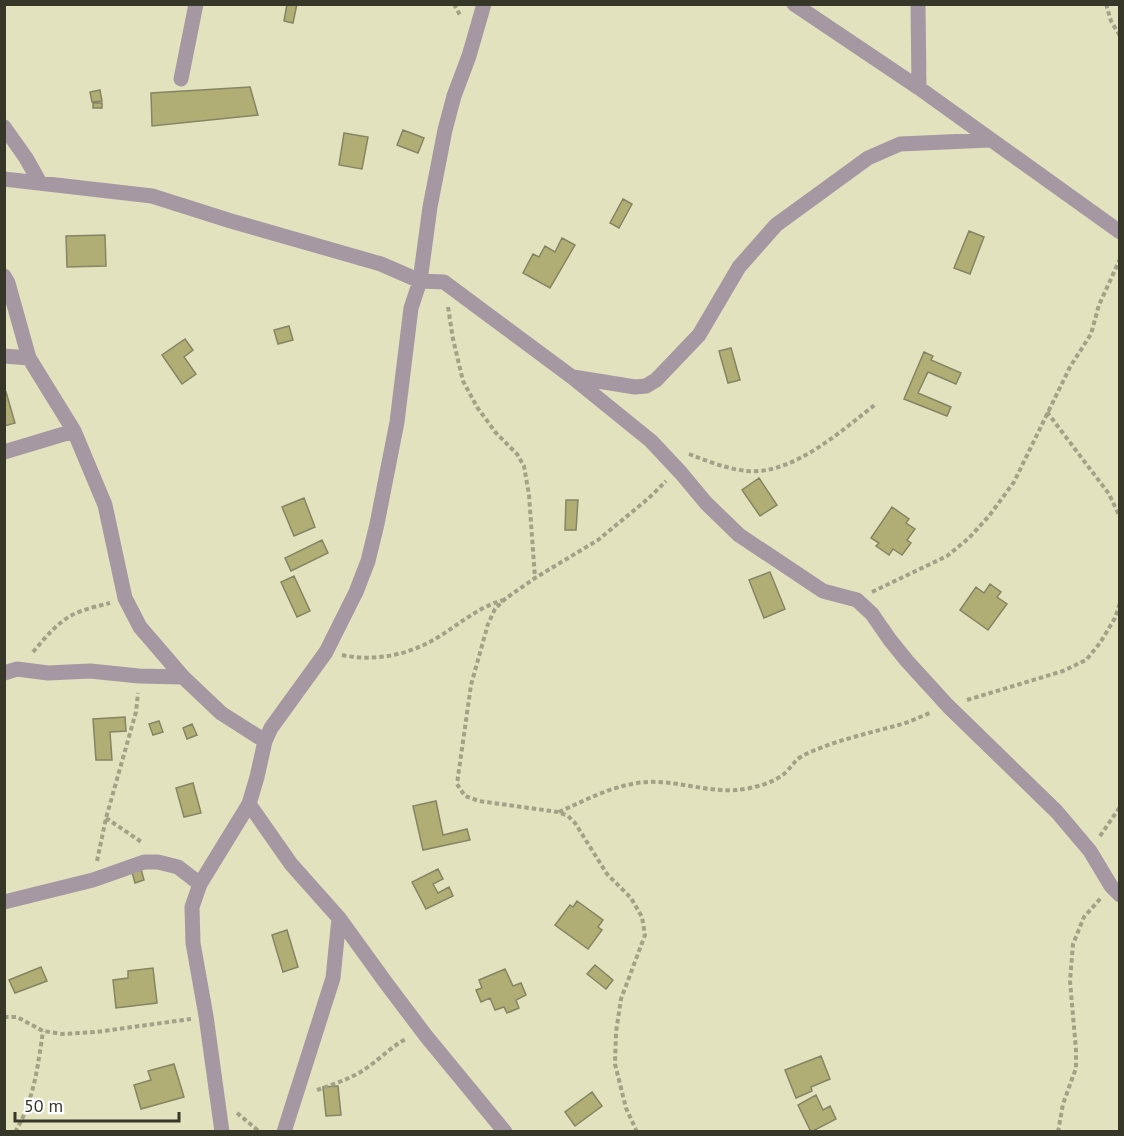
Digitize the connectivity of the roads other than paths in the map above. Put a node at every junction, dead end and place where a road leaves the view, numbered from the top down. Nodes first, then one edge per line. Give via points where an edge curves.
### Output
1 (196, 4) edge
2 (484, 4) edge
3 (794, 4) edge
4 (918, 4) edge
5 (181, 79) dead end
6 (919, 88) junction
7 (4, 127) edge
8 (990, 140) junction
9 (4, 179) edge
10 (40, 183) junction
11 (1119, 232) edge
12 (4, 276) edge
13 (420, 281) junction
14 (4, 356) edge
15 (29, 358) junction
16 (572, 377) junction
17 (74, 431) junction
18 (4, 452) edge
19 (11, 671) edge
20 (183, 676) junction
21 (265, 741) junction
22 (249, 804) junction
23 (200, 884) junction
24 (1115, 890) edge
25 (4, 902) edge
26 (339, 918) junction
27 (222, 1131) edge
28 (284, 1131) edge
29 (505, 1131) edge

1 - 5 street
2 - 13 street via 445,130
3 - 6 street
4 - 6 street
6 - 8 street
7 - 10 street
8 - 11 street
8 - 16 street via 900,144 848,171 776,225 739,267 699,335 656,381 634,387
9 - 10 street
10 - 13 street via 153,196 381,264
12 - 15 street
13 - 16 street via 444,282
13 - 21 street via 411,308 397,422 368,561 326,652
14 - 15 street
15 - 17 street
16 - 24 street via 651,441 739,535 823,591 856,600 872,614 901,654 948,706 1057,812 1090,851
17 - 18 street
17 - 20 street via 105,505 125,598 140,627
19 - 20 street
20 - 21 street via 221,713
21 - 22 street
22 - 23 street
22 - 26 street via 291,864
23 - 25 street via 178,867 144,862 93,880
23 - 27 street via 192,907 193,943
26 - 28 street via 333,978
26 - 29 street via 426,1036

